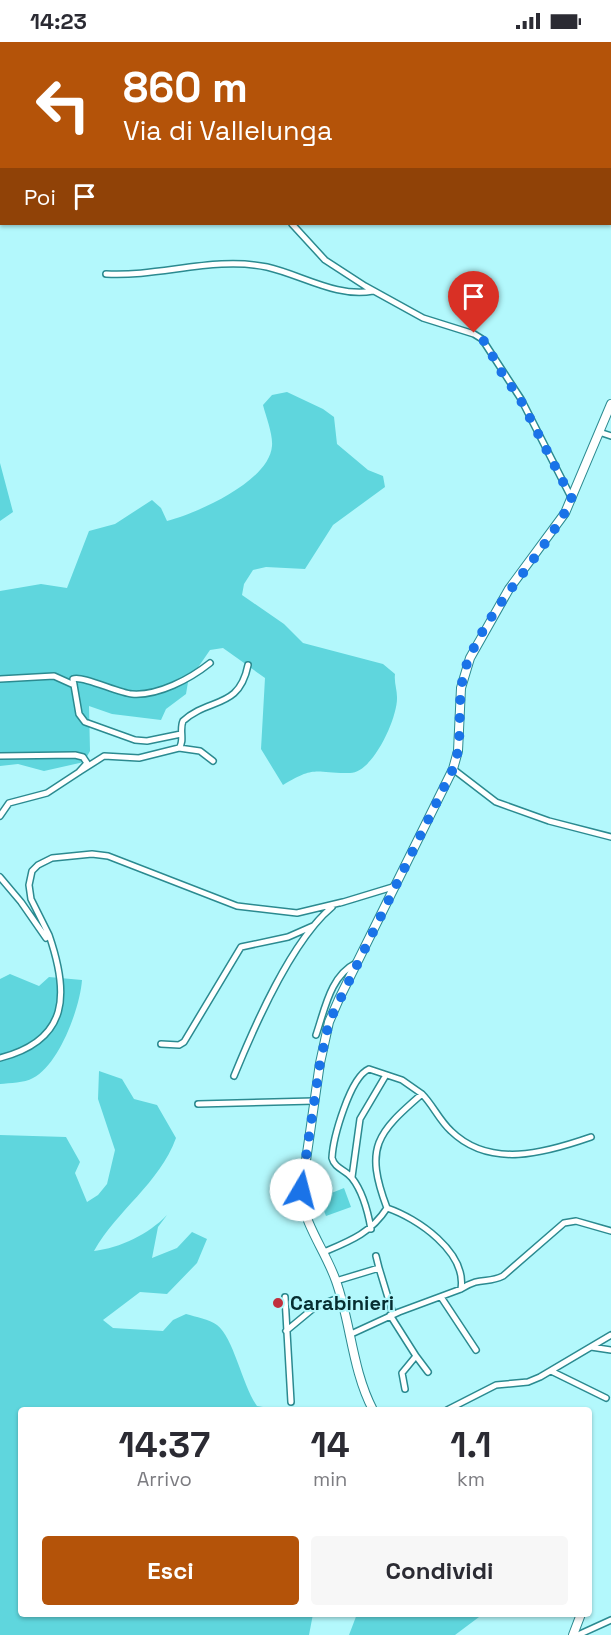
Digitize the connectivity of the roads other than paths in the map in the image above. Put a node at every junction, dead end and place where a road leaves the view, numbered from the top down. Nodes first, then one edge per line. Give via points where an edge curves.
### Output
1 (293, 225) edge
2 (106, 274) dead end
3 (374, 291) junction
4 (611, 404) edge
5 (599, 432) junction
6 (611, 436) edge
7 (572, 499) junction
8 (210, 663) dead end
9 (248, 665) dead end
10 (0, 679) edge
11 (74, 685) junction
12 (181, 734) junction
13 (178, 748) junction
14 (0, 756) edge
15 (213, 761) dead end
16 (453, 769) junction
17 (79, 772) junction
18 (0, 816) edge
19 (611, 837) edge
20 (0, 877) edge
21 (396, 886) junction
22 (343, 902) junction
23 (317, 923) junction
24 (49, 935) junction
25 (357, 962) junction
26 (316, 1035) dead end
27 (161, 1044) dead end
28 (0, 1058) edge
29 (386, 1075) junction
30 (234, 1076) dead end
31 (422, 1094) junction
32 (314, 1101) junction
33 (198, 1104) dead end
34 (591, 1137) dead end
35 (352, 1177) junction
36 (387, 1208) junction
37 (371, 1229) junction
38 (611, 1231) edge
39 (324, 1252) junction
40 (376, 1256) dead end
41 (379, 1268) junction
42 (336, 1281) junction
43 (461, 1289) junction
44 (285, 1297) dead end
45 (341, 1297) junction
46 (441, 1297) junction
47 (392, 1315) junction
48 (286, 1331) junction
49 (350, 1335) junction
50 (611, 1335) edge
51 (591, 1347) junction
52 (476, 1350) dead end
53 (611, 1350) edge
54 (416, 1356) junction
55 (551, 1371) junction
56 (428, 1372) dead end
57 (405, 1389) dead end
58 (606, 1398) dead end
59 (291, 1402) dead end
60 (372, 1407) edge
61 (453, 1407) edge
62 (580, 1617) edge
63 (611, 1620) edge
64 (573, 1635) edge
65 (578, 1635) edge

1 - 3 street via 327,262
2 - 3 street via 255,265 339,290
3 - 7 street via 423,318 482,339 520,399
4 - 5 main road
5 - 6 street
5 - 7 main road
7 - 16 main road via 551,535 509,589 470,658 460,688 458,752
8 - 11 street via 190,678 146,693 119,692 78,677 73,679
9 - 12 street via 235,694 190,716 183,722
10 - 11 street via 44,675
11 - 12 street via 79,714 87,723 135,740
12 - 13 street via 182,744
13 - 15 street via 196,749
13 - 17 street via 139,758 104,756
14 - 17 street via 78,755 87,763
16 - 19 street via 496,802
16 - 21 main road
17 - 18 street via 44,794 9,803
20 - 24 street via 42,935
21 - 22 street
21 - 25 main road
22 - 23 street
22 - 24 street via 306,912 274,912 222,902 104,855 52,858 33,868 29,885
23 - 27 street via 288,937 241,947 184,1042
23 - 30 street via 255,1024
24 - 28 street via 61,971 60,1009 34,1043
25 - 26 street via 336,980
25 - 32 main road via 329,1022
29 - 31 street via 404,1081
29 - 35 street via 360,1119
29 - 35 street via 370,1069 364,1071 337,1123 332,1161
31 - 34 street via 452,1132 491,1154 533,1152
31 - 36 street via 396,1116 377,1144 376,1174
32 - 33 street
32 - 39 main road via 301,1195
35 - 37 street
36 - 37 street
36 - 43 street via 414,1220 440,1240 459,1270
37 - 39 street
38 - 43 street via 576,1221 564,1223 503,1275 476,1280
39 - 42 main road
40 - 41 street
41 - 42 street
41 - 47 street
42 - 45 main road
43 - 46 street
44 - 48 street
45 - 48 street via 315,1307
45 - 49 main road
46 - 47 street
46 - 52 street
47 - 49 street
47 - 54 street
48 - 59 street
49 - 60 main road
50 - 51 street
51 - 53 street
51 - 55 street
54 - 56 street
54 - 57 street via 402,1373
55 - 58 street
55 - 61 street via 528,1382 493,1386
62 - 64 main road
63 - 65 street

